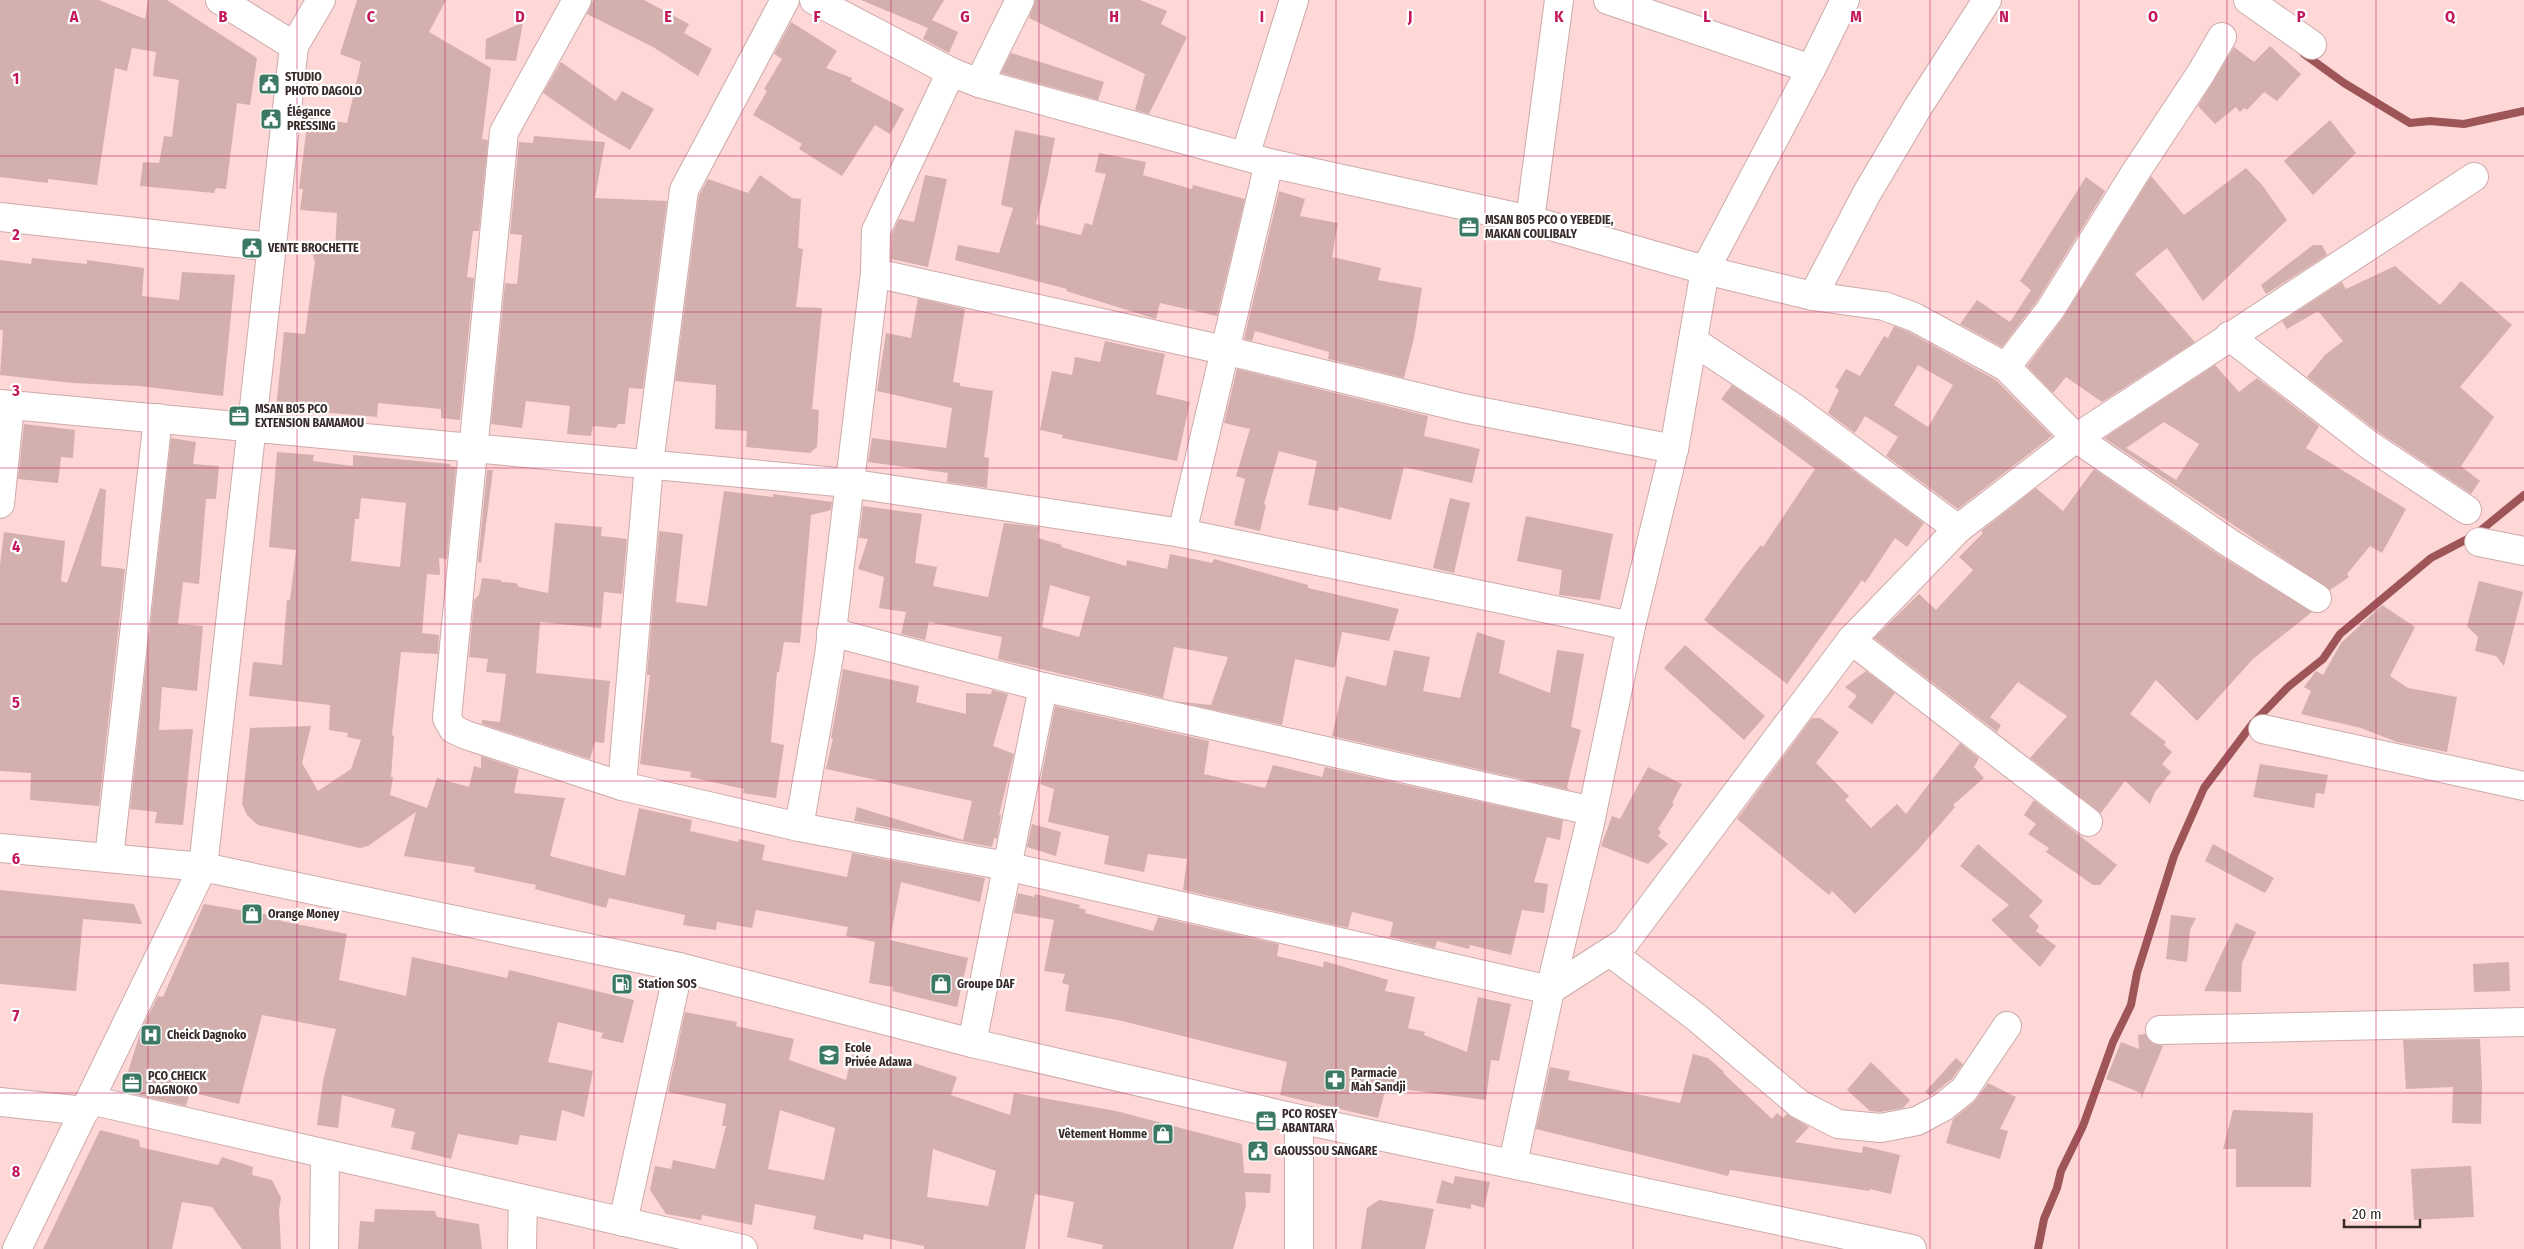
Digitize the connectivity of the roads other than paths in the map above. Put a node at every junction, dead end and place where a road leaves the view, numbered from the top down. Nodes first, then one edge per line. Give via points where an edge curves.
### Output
1 (220, 0) edge
2 (321, 0) edge
3 (576, 0) edge
4 (785, 0) edge
5 (814, 0) edge
6 (1020, 0) edge
7 (1294, 0) edge
8 (1559, 0) edge
9 (1608, 0) edge
10 (1845, 0) edge
11 (1987, 0) edge
12 (2248, 0) edge
13 (2222, 37) dead end
14 (2312, 45) dead end
15 (294, 46) junction
16 (1811, 69) junction
17 (951, 72) junction
18 (979, 83) junction
19 (1257, 159) junction
20 (2474, 177) dead end
21 (0, 217) edge
22 (1530, 220) junction
23 (272, 247) junction
24 (1705, 270) junction
25 (875, 273) junction
26 (1813, 296) junction
27 (2229, 336) junction
28 (1693, 341) junction
29 (1224, 350) junction
30 (2006, 368) junction
31 (5, 404) edge
32 (158, 418) junction
33 (251, 427) junction
34 (2076, 438) junction
35 (472, 448) junction
36 (1674, 449) junction
37 (650, 464) junction
38 (848, 483) junction
39 (0, 504) edge
40 (2467, 510) dead end
41 (1958, 529) junction
42 (1182, 534) junction
43 (2479, 542) dead end
44 (2524, 551) edge
45 (2317, 598) dead end
46 (1631, 626) junction
47 (831, 632) junction
48 (1851, 640) junction
49 (1043, 687) junction
50 (2263, 728) dead end
51 (622, 786) junction
52 (2524, 786) edge
53 (1592, 811) junction
54 (2088, 822) dead end
55 (799, 827) junction
56 (0, 848) edge
57 (110, 858) junction
58 (1006, 866) junction
59 (202, 867) junction
60 (1610, 952) junction
61 (679, 967) junction
62 (1550, 990) junction
63 (2524, 1022) edge
64 (2007, 1026) dead end
65 (2160, 1030) dead end
66 (972, 1043) junction
67 (0, 1102) edge
68 (87, 1105) junction
69 (1299, 1119) junction
70 (325, 1154) junction
71 (1513, 1163) junction
72 (523, 1199) junction
73 (623, 1222) junction
74 (693, 1243) edge
75 (18, 1249) edge
76 (324, 1249) edge
77 (522, 1249) edge
78 (743, 1249) edge
79 (1299, 1249) edge
80 (1912, 1249) edge

1 - 15 street
2 - 15 street
3 - 35 street via 504,132
4 - 37 street via 684,190
5 - 17 street
6 - 18 street
7 - 19 street
8 - 22 street
9 - 16 street
10 - 16 street
11 - 26 street via 1867,193
12 - 14 street
13 - 30 street via 2050,310
15 - 23 street
16 - 24 street
17 - 18 street
17 - 25 street via 876,231
18 - 19 street
19 - 22 street
19 - 29 street
20 - 27 street
21 - 23 street
22 - 24 street
23 - 33 street
24 - 26 street
24 - 28 street
25 - 29 street
25 - 38 street
26 - 30 street via 1884,306 1914,317
27 - 34 street
27 - 40 street via 2368,445
28 - 36 street
28 - 41 street via 1793,407
29 - 36 street via 1463,408
29 - 42 street
30 - 34 street
31 - 32 street
31 - 39 street
32 - 33 street
32 - 57 street
33 - 35 street
33 - 59 street
34 - 41 street
34 - 45 street via 2228,542
35 - 37 street
35 - 51 street via 447,718 453,729 466,735
36 - 46 street
37 - 38 street
37 - 51 street
38 - 42 street
38 - 47 street
41 - 48 street
42 - 46 street
43 - 44 street
46 - 53 street
47 - 49 street
47 - 55 street
48 - 54 street
48 - 60 street via 1625,942
49 - 53 street
49 - 58 street
50 - 52 street
51 - 55 street
53 - 62 street
55 - 58 street
56 - 57 street
57 - 59 street
58 - 62 street
58 - 66 street
59 - 61 street
59 - 68 street
60 - 62 street
60 - 64 street via 1696,1017 1799,1104 1838,1124 1881,1128 1917,1121 1943,1107 1964,1090
61 - 66 street
61 - 73 street
62 - 71 street
63 - 65 street
66 - 69 street
67 - 68 street
68 - 70 street
68 - 75 street
69 - 71 street
69 - 79 street
70 - 72 street
70 - 76 street
71 - 80 street
72 - 73 street
72 - 77 street
73 - 74 street
74 - 78 street

